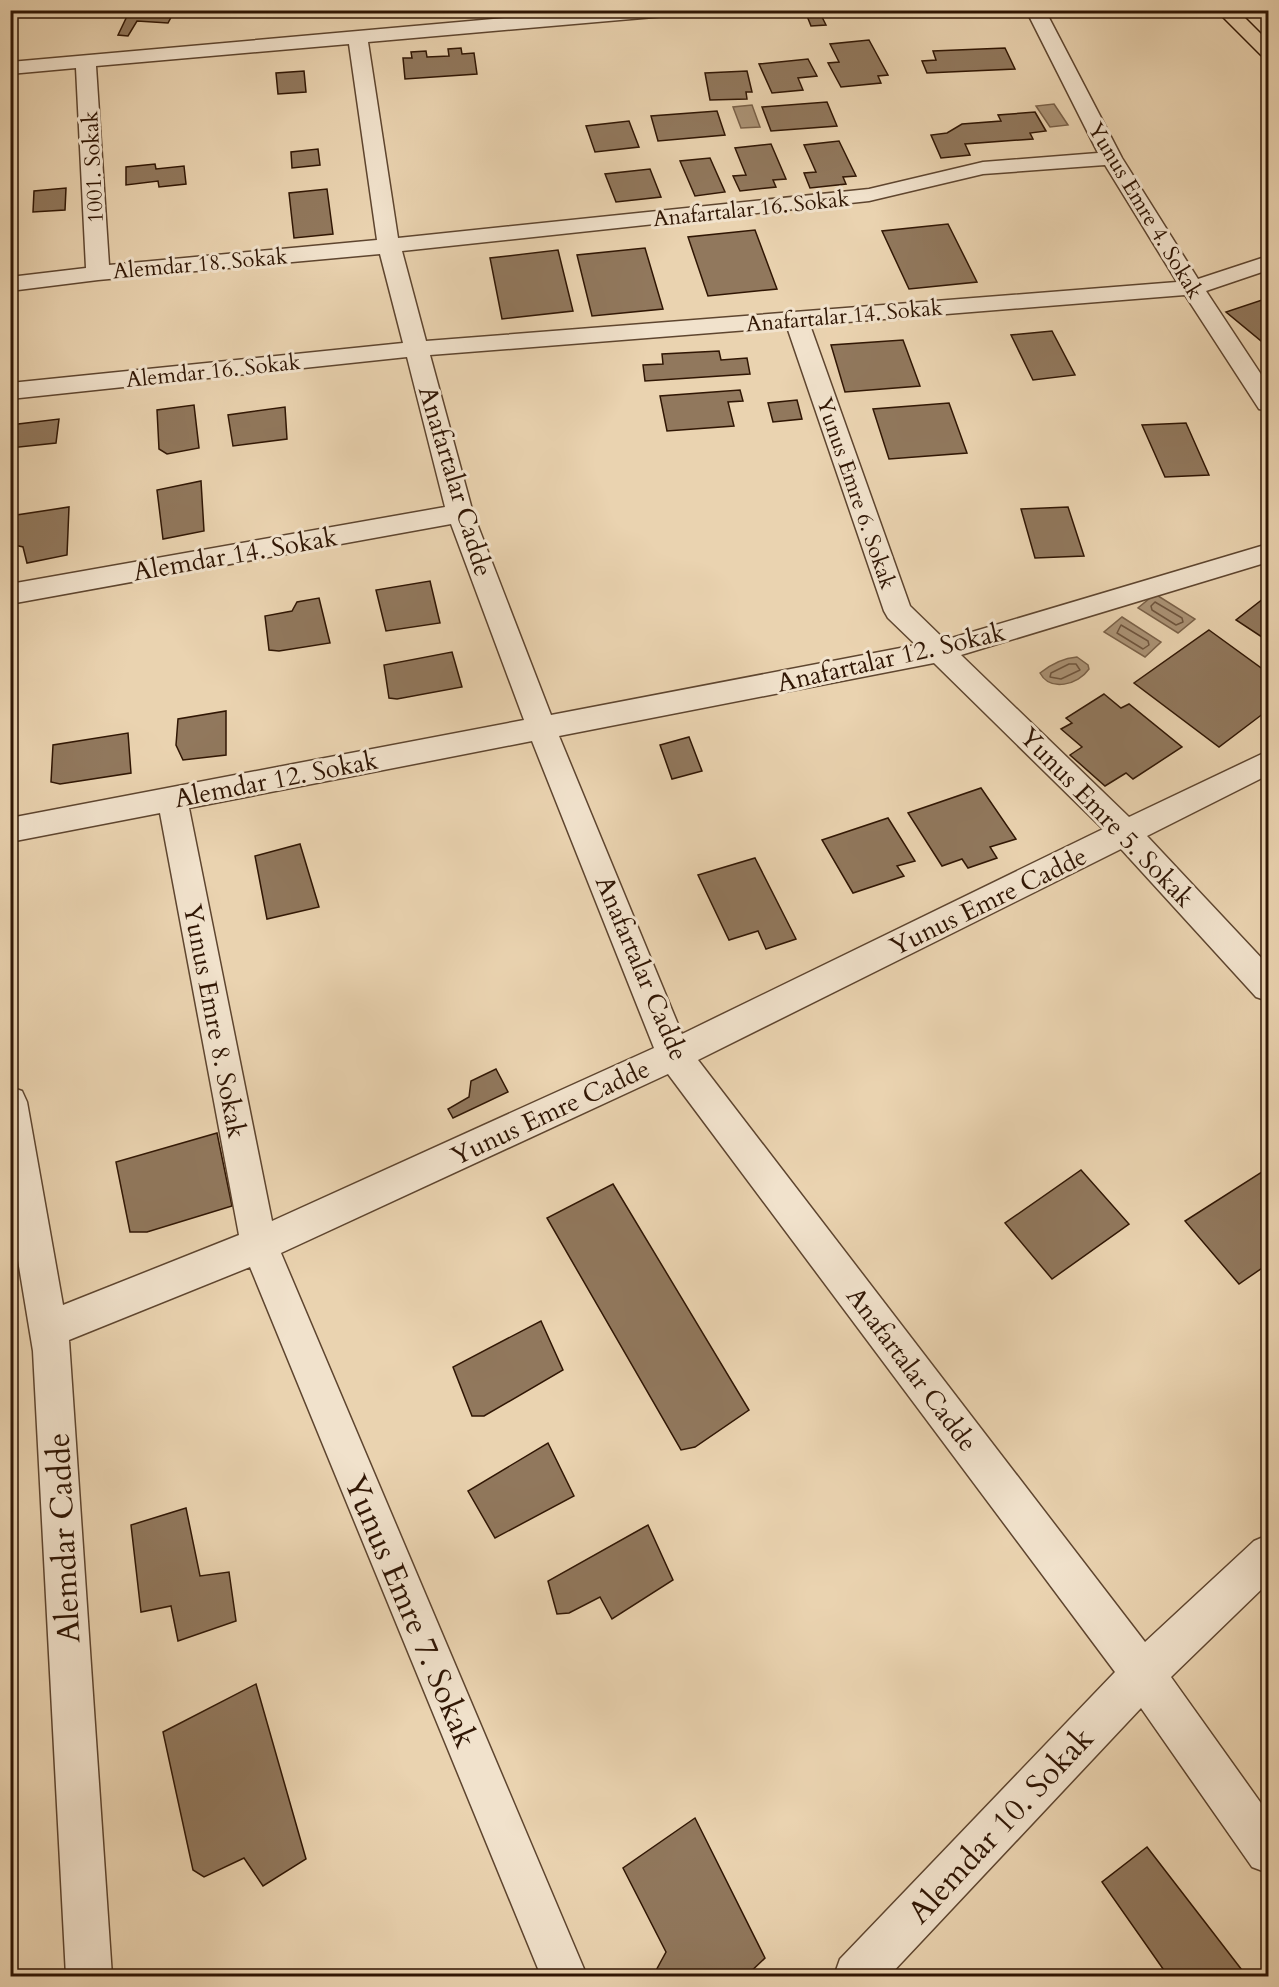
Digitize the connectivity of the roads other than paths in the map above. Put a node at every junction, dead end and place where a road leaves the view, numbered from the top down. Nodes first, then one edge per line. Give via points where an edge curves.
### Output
1 (666, 10) edge
2 (1035, 10) edge
3 (1225, 10) edge
4 (358, 37) junction
5 (1269, 51) edge
6 (86, 61) junction
7 (10, 68) edge
8 (1111, 158) junction
9 (389, 246) junction
10 (1269, 264) edge
11 (98, 273) junction
12 (10, 284) edge
13 (1192, 288) junction
14 (796, 319) junction
15 (416, 349) junction
16 (10, 391) edge
17 (1269, 403) edge
18 (460, 513) junction
19 (1269, 553) edge
20 (10, 594) edge
21 (941, 651) junction
22 (542, 729) junction
23 (1269, 762) edge
24 (172, 798) junction
25 (10, 830) edge
26 (1126, 833) junction
27 (1269, 987) edge
28 (674, 1055) junction
29 (10, 1102) edge
30 (259, 1245) junction
31 (48, 1330) junction
32 (1269, 1555) edge
33 (1143, 1674) junction
34 (1269, 1851) edge
35 (89, 1977) edge
36 (564, 1977) edge
37 (857, 1977) edge

1 - 4 street
2 - 8 street, Yunus Emre 4. Sokak
3 - 5 main road
4 - 6 street
4 - 9 street, Anafartalar Cadde
6 - 7 street
6 - 11 street, 1001. Sokak
8 - 9 street, Anafartalar 16. Sokak via 983,168 868,195
8 - 13 street, Yunus Emre 4. Sokak
9 - 11 street, Alemdar 18. Sokak
9 - 15 street, Anafartalar Cadde
10 - 13 street, Anafartalar 14. Sokak
11 - 12 street, Alemdar 18. Sokak
13 - 14 street, Anafartalar 14. Sokak
13 - 17 street, Yunus Emre 4. Sokak
14 - 15 street, Anafartalar 14. Sokak
14 - 21 street, Yunus Emre 6. Sokak via 898,611
15 - 16 street, Alemdar 16. Sokak
15 - 18 street, Anafartalar Cadde
18 - 20 street, Alemdar 14. Sokak
18 - 22 street, Anafartalar Cadde
19 - 21 street, Anafartalar 12. Sokak
21 - 22 street, Anafartalar 12. Sokak
21 - 26 street, Yunus Emre 5. Sokak
22 - 24 street, Alemdar 12. Sokak
22 - 28 street, Anafartalar Cadde
23 - 26 street, Yunus Emre Cadde
24 - 25 street, Alemdar 12. Sokak
24 - 30 street, Yunus Emre 8. Sokak
26 - 27 street, Yunus Emre 5. Sokak
26 - 28 street, Yunus Emre Cadde
28 - 30 street, Yunus Emre Cadde
28 - 33 street, Anafartalar Cadde
29 - 31 street, Alemdar Cadde
30 - 31 street, Yunus Emre Cadde
30 - 36 street, Yunus Emre 7. Sokak
31 - 35 street, Alemdar Cadde
32 - 33 street, Alemdar 10. Sokak
33 - 34 street, Anafartalar Cadde
33 - 37 street, Alemdar 10. Sokak

